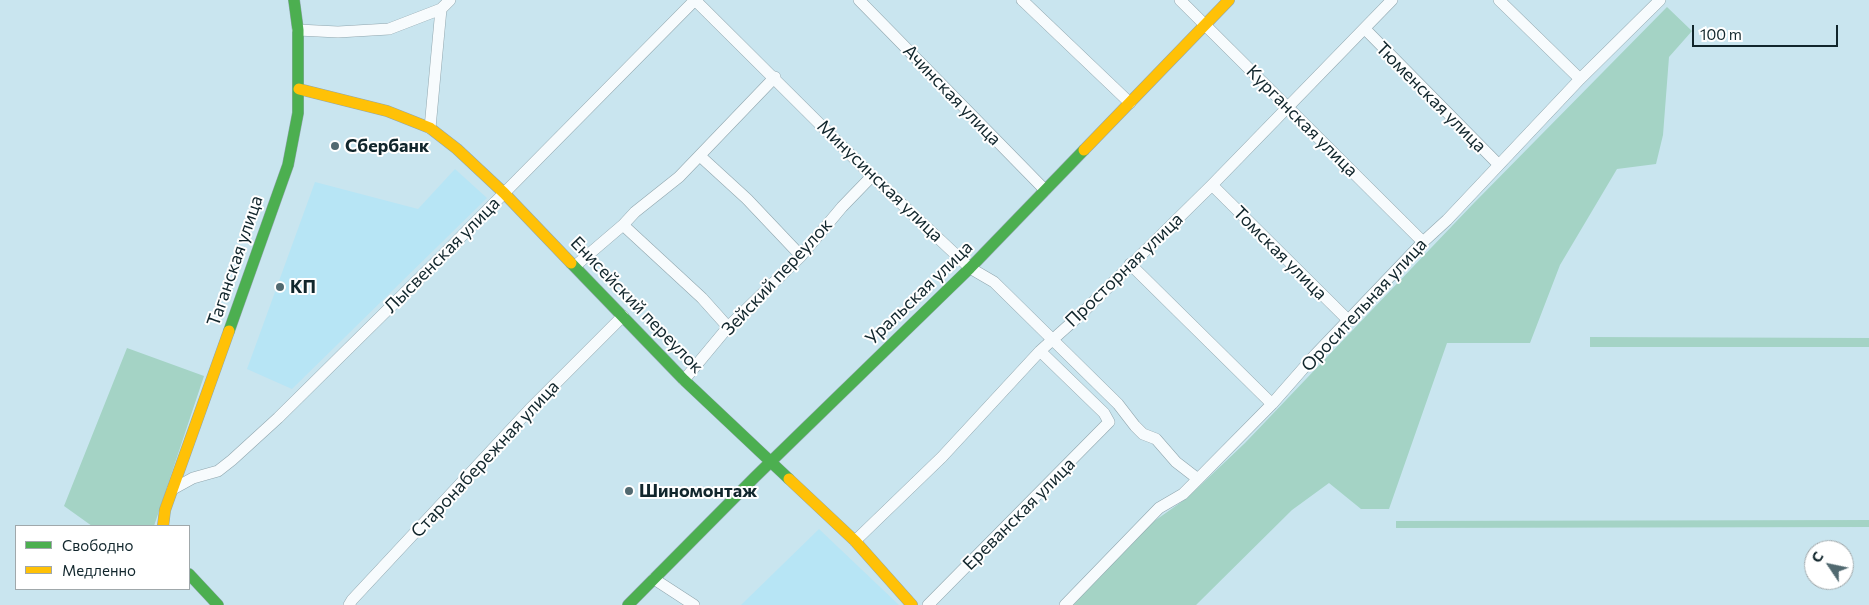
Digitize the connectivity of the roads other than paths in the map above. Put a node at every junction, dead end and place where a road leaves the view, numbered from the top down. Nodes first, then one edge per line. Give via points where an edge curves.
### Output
1 (294, 0) edge
2 (450, 0) edge
3 (695, 0) edge
4 (859, 0) edge
5 (1022, 0) edge
6 (1180, 0) edge
7 (1229, 0) edge
8 (1392, 0) edge
9 (1499, 0) edge
10 (1658, 1) edge
11 (441, 9) junction
12 (1205, 24) junction
13 (1365, 29) junction
14 (298, 30) junction
15 (774, 78) junction
16 (1580, 80) junction
17 (299, 90) junction
18 (1130, 104) junction
19 (1288, 107) junction
20 (430, 128) junction
21 (700, 156) junction
22 (1498, 164) junction
23 (872, 176) junction
24 (1212, 185) junction
25 (1045, 190) junction
26 (504, 192) junction
27 (623, 225) junction
28 (1423, 242) junction
29 (801, 256) junction
30 (1130, 264) junction
31 (575, 266) junction
32 (970, 268) junction
33 (623, 316) junction
34 (1348, 320) junction
35 (728, 327) junction
36 (1052, 339) junction
37 (1040, 351) junction
38 (684, 380) junction
39 (1272, 404) junction
40 (772, 461) junction
41 (1198, 479) junction
42 (173, 489) junction
43 (163, 525) edge
44 (855, 541) junction
45 (190, 575) edge
46 (654, 578) junction
47 (218, 605) edge
48 (349, 605) edge
49 (628, 605) edge
50 (694, 605) edge
51 (912, 605) edge
52 (928, 605) edge
53 (1065, 605) edge

1 - 14 main road, Таганская улица
2 - 11 street
3 - 15 street, Минусинская улица
3 - 26 street, Лысвенская улица
4 - 25 street, Ачинская улица
5 - 18 street
6 - 12 street, Курганская улица
7 - 12 main road, Уральская улица
8 - 13 street, Просторная улица
9 - 16 street
10 - 16 street, Оросительная улица
11 - 14 street via 389,29
11 - 20 street
12 - 18 main road, Уральская улица
12 - 19 street, Курганская улица
13 - 19 street, Просторная улица
13 - 22 street, Тюменская улица
14 - 17 main road, Таганская улица
15 - 21 street
15 - 23 street, Минусинская улица
16 - 22 street, Оросительная улица
17 - 20 main road, Енисейский переулок via 387,111
17 - 42 main road, Таганская улица via 288,164
18 - 25 main road, Уральская улица
19 - 24 street, Просторная улица
19 - 28 street, Курганская улица
20 - 26 main road, Енисейский переулок
21 - 27 street
21 - 29 street
22 - 28 street, Оросительная улица
23 - 29 street, Зейский переулок via 842,206
23 - 32 street, Минусинская улица
24 - 30 street, Просторная улица
24 - 34 street, Томская улица
25 - 32 main road, Уральская улица
26 - 31 main road, Енисейский переулок
26 - 42 street, Лысвенская улица via 232,460 218,471 193,478
27 - 31 street
27 - 35 street via 702,298
28 - 34 street, Оросительная улица
29 - 35 street, Зейский переулок
30 - 36 street, Просторная улица
30 - 39 street
31 - 33 main road, Енисейский переулок
32 - 36 street, Минусинская улица via 994,282
32 - 40 main road, Уральская улица
33 - 38 main road, Енисейский переулок
33 - 48 street, Старонабережная улица via 530,409
34 - 39 street, Оросительная улица
35 - 38 street, Зейский переулок
36 - 37 street, Просторная улица
36 - 41 street, Минусинская улица via 1118,404 1143,434 1156,439 1176,462
37 - 44 street, Просторная улица via 942,457
37 - 52 street, Ереванская улица via 1104,413 1109,422
38 - 40 main road, Енисейский переулок
39 - 41 street, Оросительная улица
40 - 44 main road, Енисейский переулок
40 - 46 main road, Уральская улица
41 - 53 street, Оросительная улица via 1183,494 1160,508
42 - 43 main road, Таганская улица
44 - 51 main road, Енисейский переулок
45 - 47 main road
46 - 49 main road, Уральская улица
46 - 50 street

